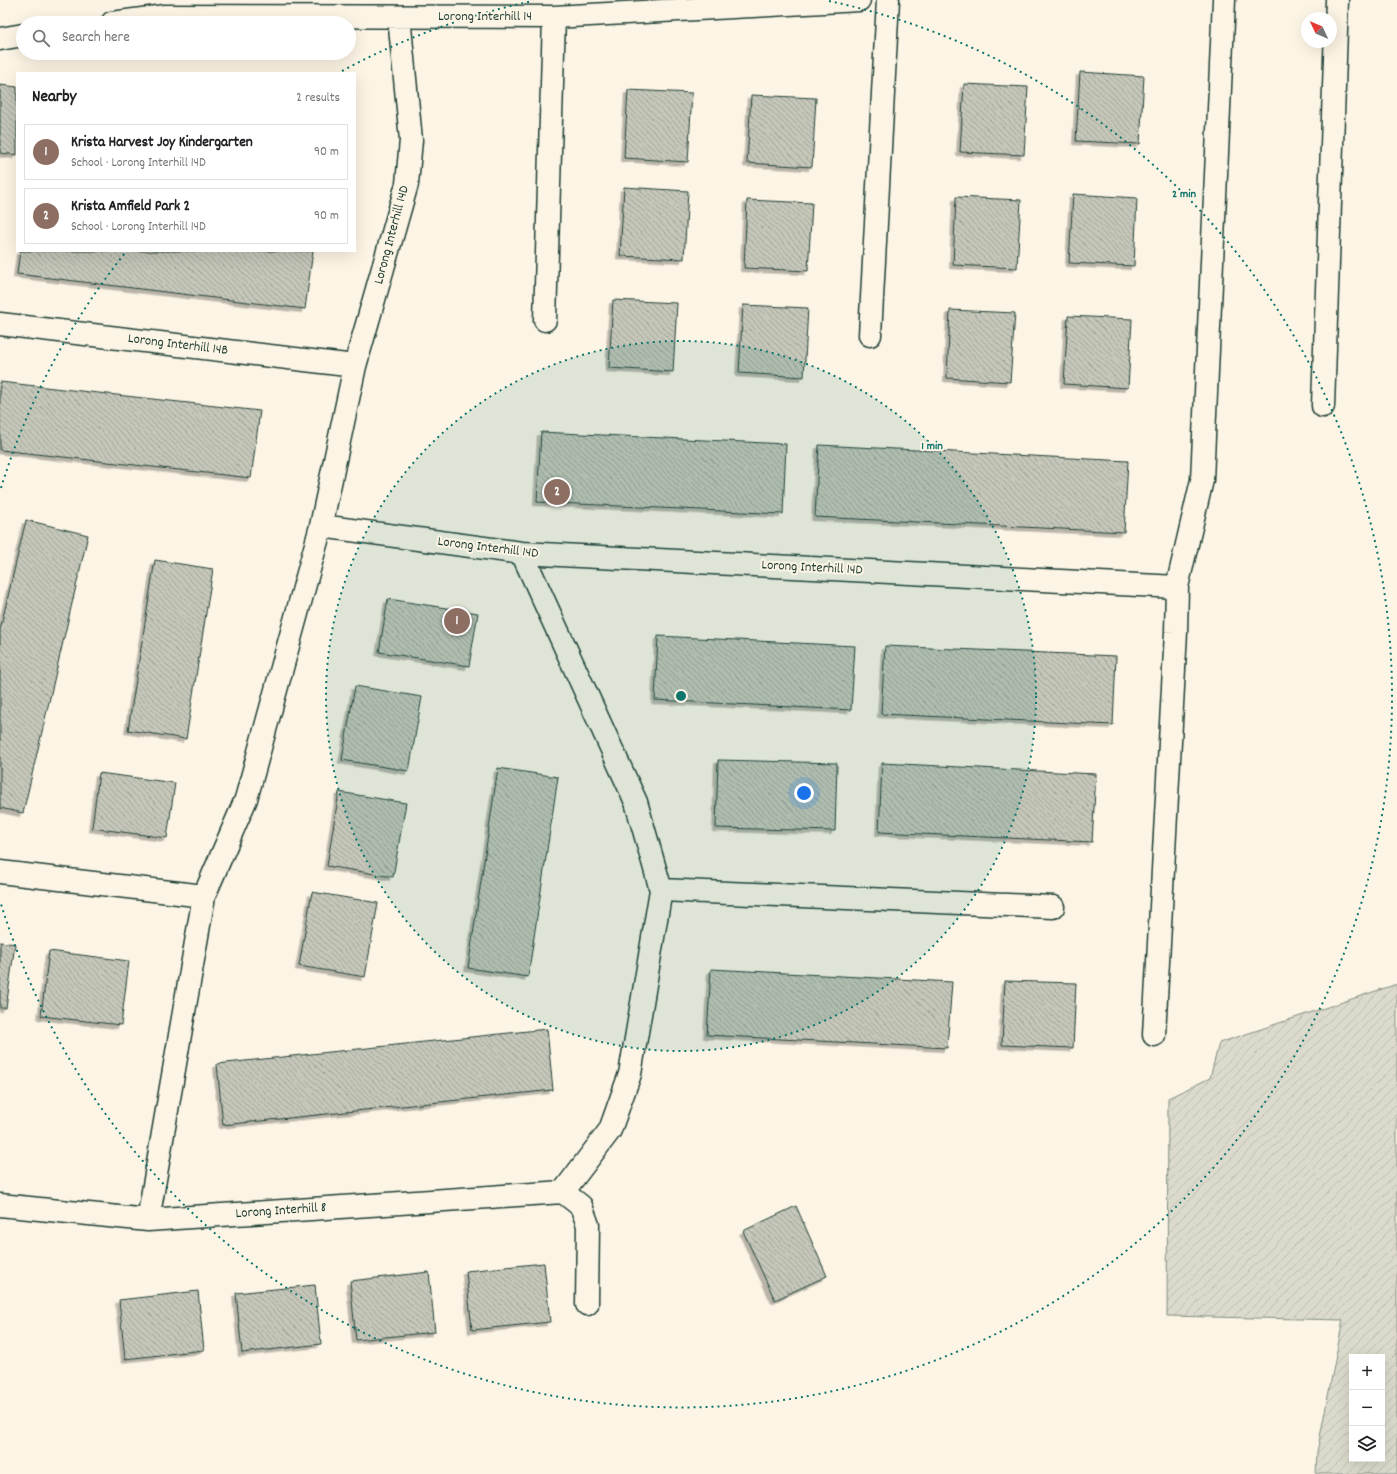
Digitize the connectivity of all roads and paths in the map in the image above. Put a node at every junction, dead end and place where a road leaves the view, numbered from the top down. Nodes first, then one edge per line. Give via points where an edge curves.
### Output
1 (856, 0) edge
2 (859, 0) edge
3 (888, 0) edge
4 (1224, 0) edge
5 (1337, 0) edge
6 (164, 8) edge
7 (136, 16) edge
8 (399, 17) junction
9 (554, 17) junction
10 (16, 36) edge
11 (0, 39) edge
12 (545, 320) dead end
13 (0, 324) edge
14 (870, 335) dead end
15 (355, 366) junction
16 (1323, 406) dead end
17 (321, 526) junction
18 (522, 553) junction
19 (1177, 587) junction
20 (0, 872) edge
21 (661, 890) junction
22 (204, 896) junction
23 (1053, 907) dead end
24 (1154, 1035) dead end
25 (563, 1192) junction
26 (0, 1205) edge
27 (148, 1220) junction
28 (587, 1304) dead end

1 - 2 street, Lorong Interhill 14
1 - 9 street, Lorong Interhill 14
3 - 14 street
4 - 19 street via 1202,480
5 - 16 street
6 - 7 street, Lorong Interhill 14
6 - 8 street, Lorong Interhill 14
8 - 9 street, Lorong Interhill 14
8 - 15 street, Lorong Interhill 14D via 411,140 407,184
9 - 12 street
10 - 11 street
13 - 15 street, Lorong Interhill 14B
15 - 17 street, Lorong Interhill 14D
17 - 18 street, Lorong Interhill 14D
17 - 22 street via 246,799
18 - 19 street, Lorong Interhill 14D
18 - 21 street via 636,802
19 - 24 street
20 - 22 street
21 - 23 street
21 - 25 street via 630,1074 610,1130
22 - 27 street
25 - 27 street, Lorong Interhill 8
25 - 28 street via 581,1206 588,1225
26 - 27 street, Lorong Interhill 8

